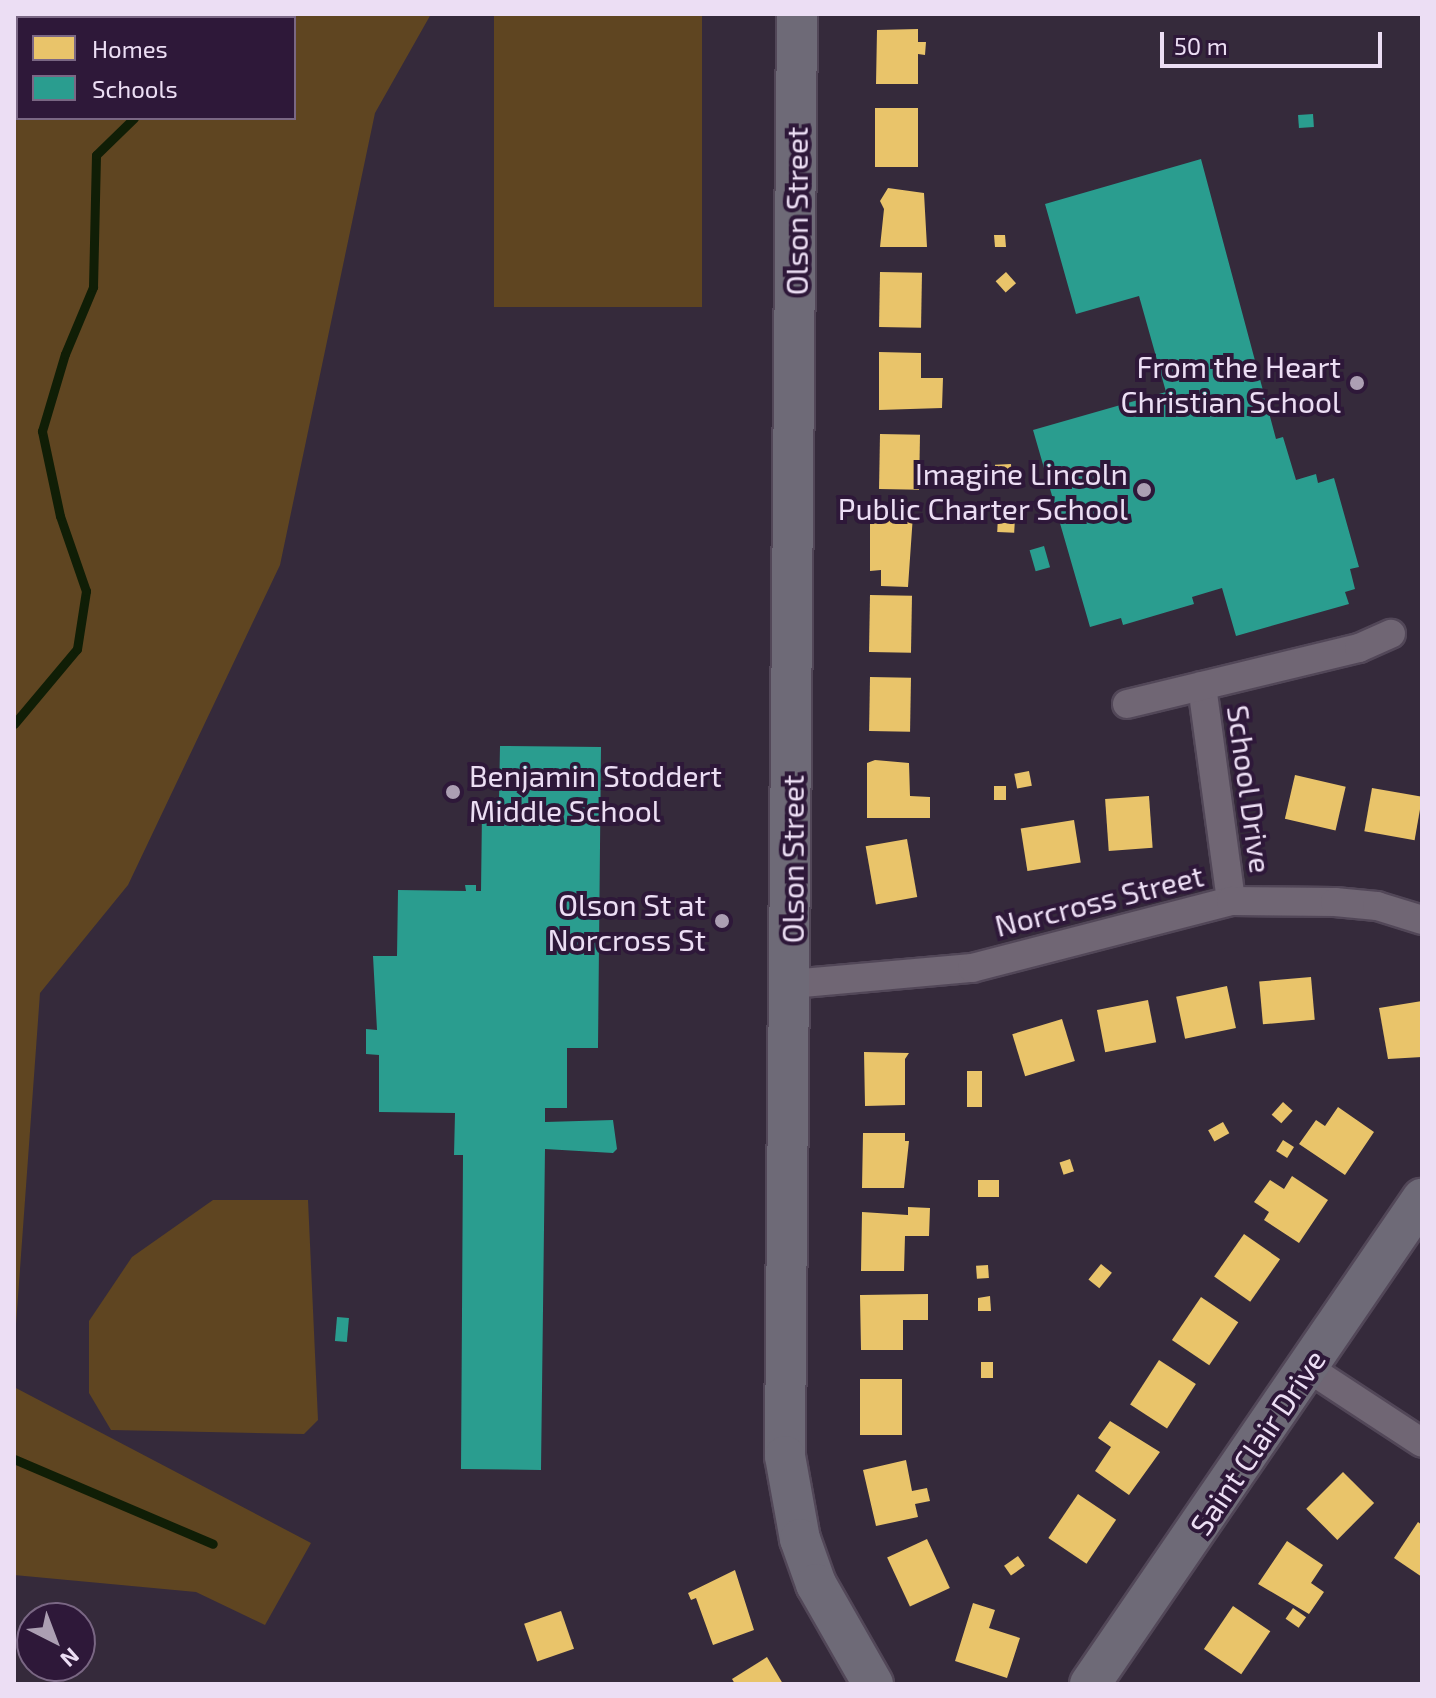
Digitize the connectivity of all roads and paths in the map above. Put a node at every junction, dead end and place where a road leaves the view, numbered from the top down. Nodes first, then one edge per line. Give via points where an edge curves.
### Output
1 (797, 14) edge
2 (1391, 634) dead end
3 (1202, 686) junction
4 (1127, 704) dead end
5 (1231, 901) junction
6 (1422, 920) edge
7 (791, 984) junction
8 (1422, 1199) edge
9 (1308, 1368) junction
10 (1422, 1443) edge
11 (873, 1684) edge
12 (1090, 1684) edge

1 - 7 street, Olson Street
2 - 3 street via 1359,648
3 - 4 street
3 - 5 street, School Drive
5 - 6 street, Norcross Street via 1363,905
5 - 7 street, Norcross Street via 972,968
7 - 11 street, Olson Street via 785,1456 800,1539 816,1584
8 - 9 street, Saint Clair Drive
9 - 10 street
9 - 12 street, Saint Clair Drive

